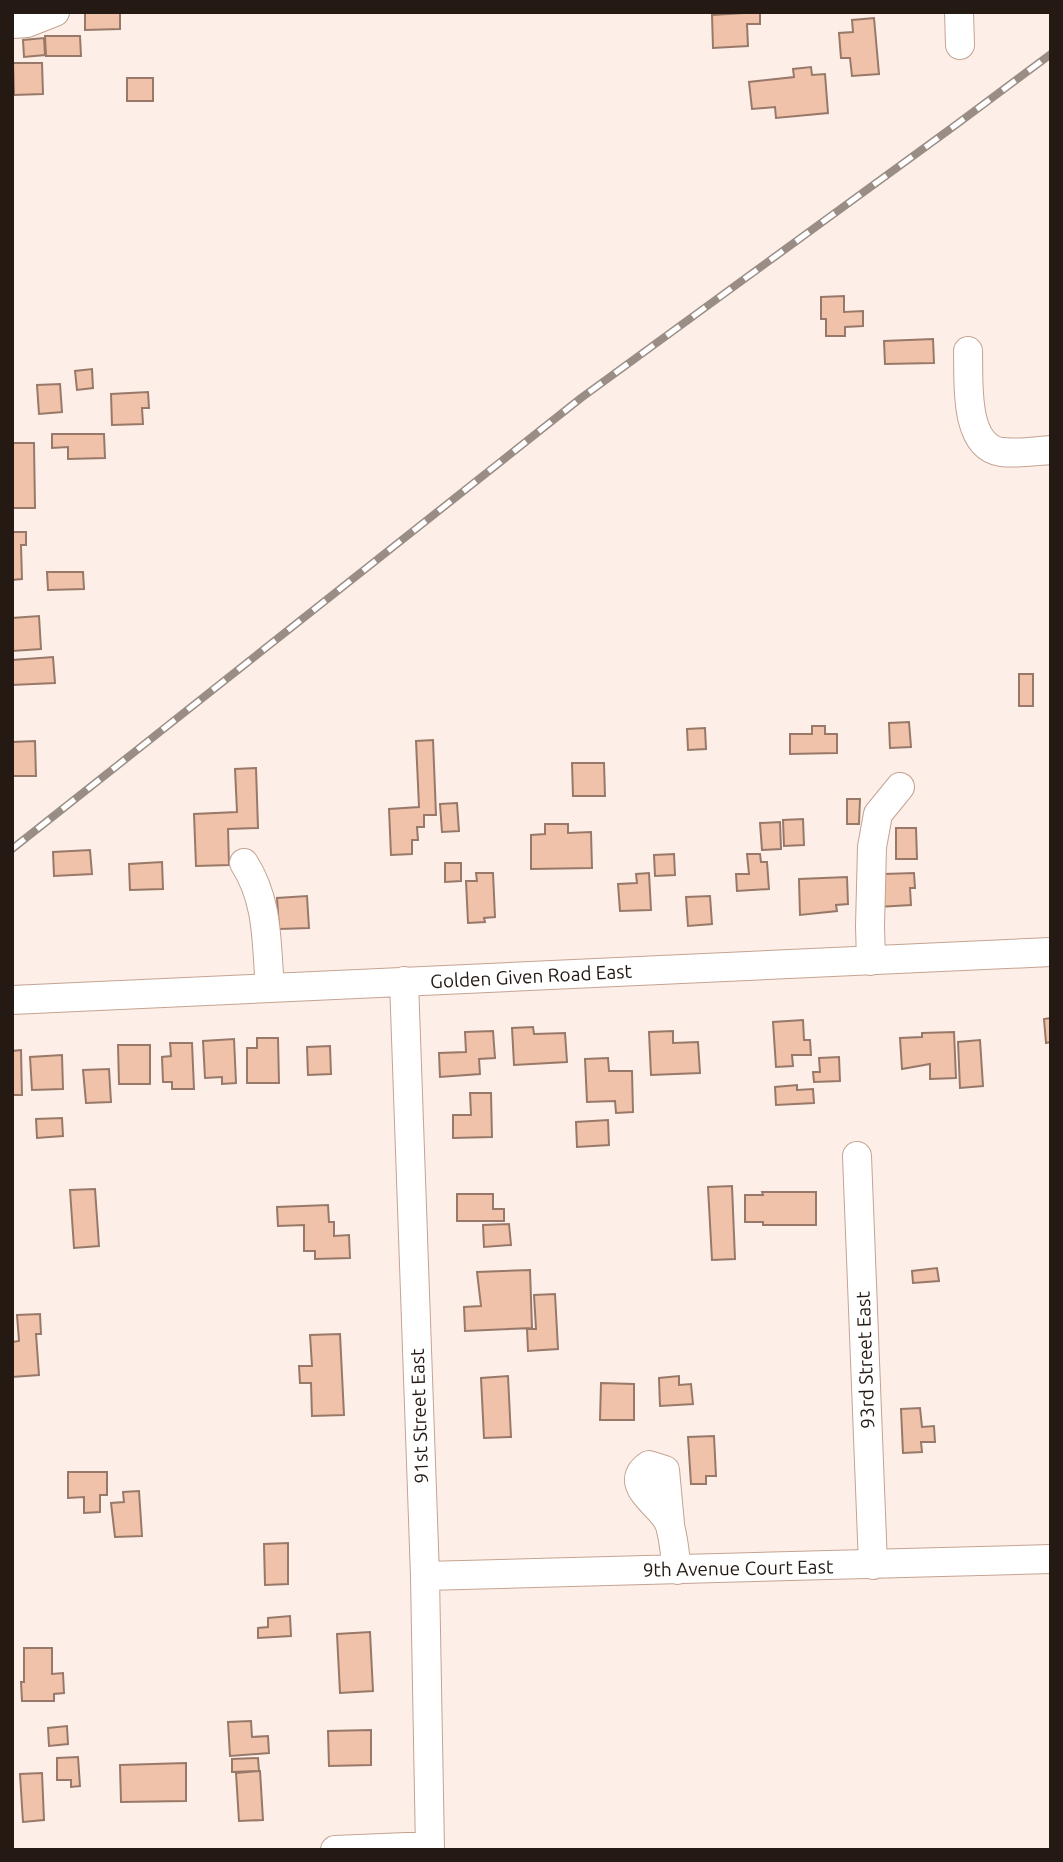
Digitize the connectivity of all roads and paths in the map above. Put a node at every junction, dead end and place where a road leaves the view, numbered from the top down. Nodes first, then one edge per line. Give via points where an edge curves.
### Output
1 (55, 12) edge
2 (959, 12) edge
3 (12, 24) edge
4 (960, 45) dead end
5 (968, 351) dead end
6 (1051, 450) edge
7 (900, 787) dead end
8 (244, 863) dead end
9 (1051, 952) edge
10 (872, 961) junction
11 (404, 981) junction
12 (270, 988) junction
13 (12, 1000) edge
14 (857, 1156) dead end
15 (670, 1524) dead end
16 (1051, 1559) edge
17 (873, 1565) junction
18 (677, 1570) junction
19 (425, 1576) junction
20 (430, 1848) edge
21 (335, 1850) edge

1 - 3 street
2 - 4 street
5 - 6 street via 973,423 982,441 1002,452
7 - 10 street via 878,814 872,847
8 - 12 street via 263,904
9 - 10 street, Golden Given Road East
10 - 11 street, Golden Given Road East
11 - 12 street, Golden Given Road East
11 - 19 street, 91st Street East
12 - 13 street, Golden Given Road East
14 - 17 street, 93rd Street East
15 - 18 street
16 - 17 street, 9th Avenue Court East
17 - 18 street, 9th Avenue Court East
18 - 19 street, 9th Avenue Court East
19 - 20 street, 91st Street East
20 - 21 street

